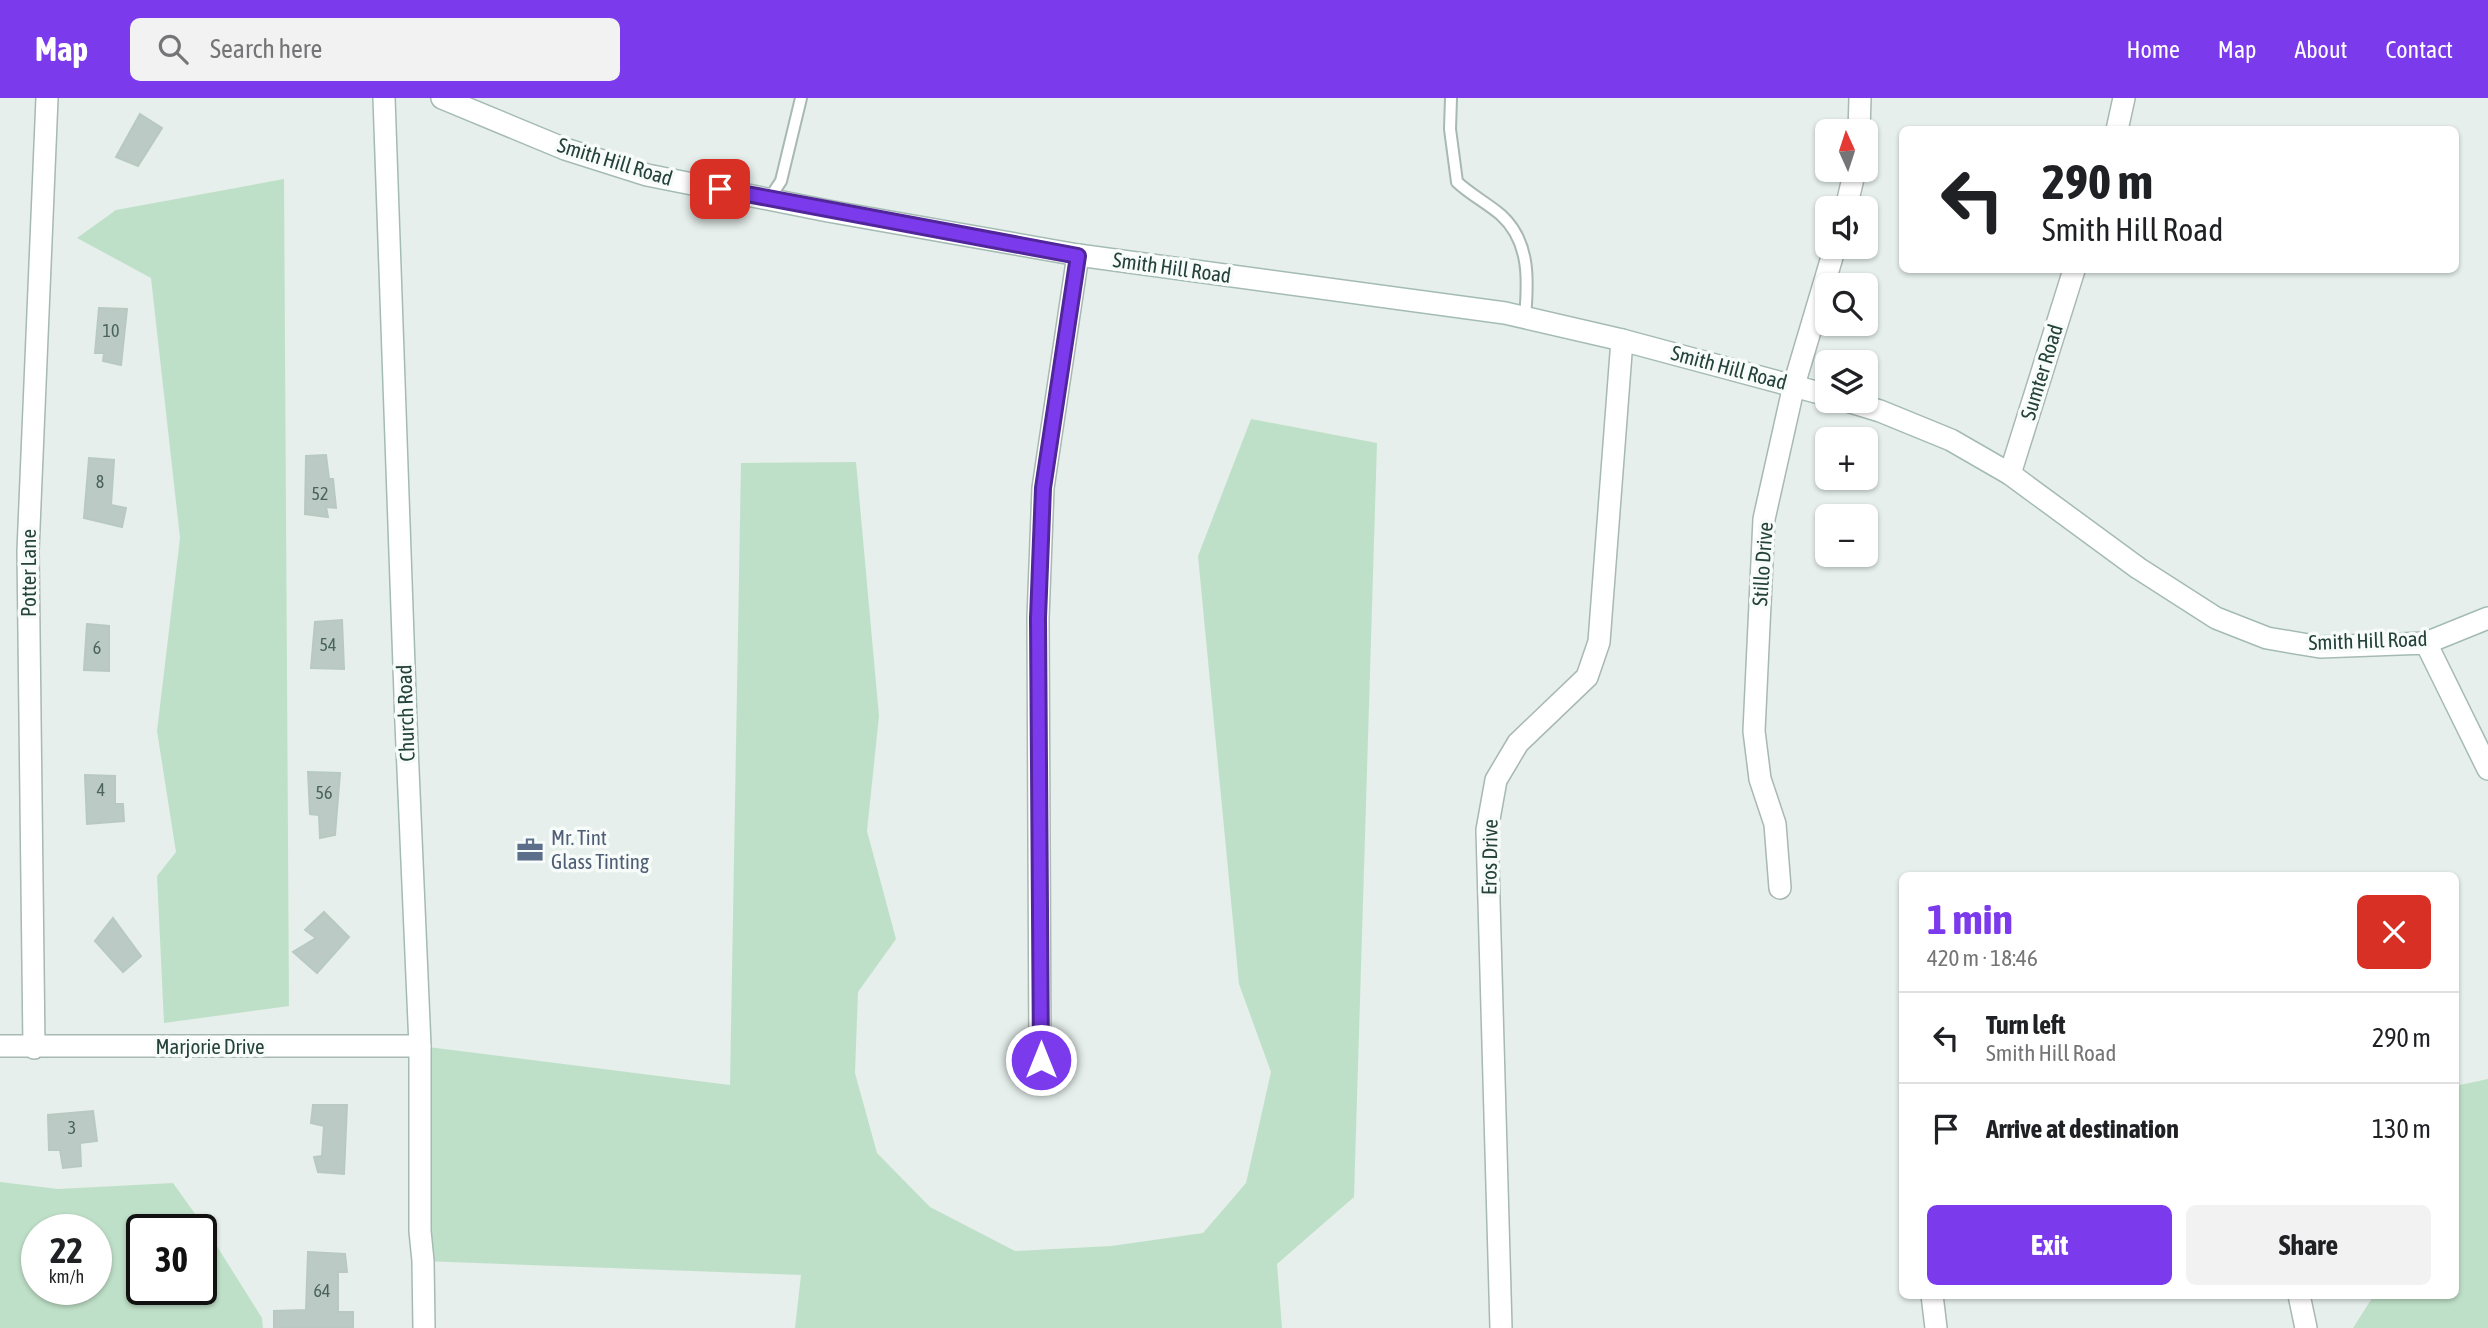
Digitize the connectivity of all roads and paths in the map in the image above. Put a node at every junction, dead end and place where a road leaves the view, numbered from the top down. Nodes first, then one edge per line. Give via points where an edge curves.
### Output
1 (47, 98) edge
2 (384, 98) edge
3 (442, 98) edge
4 (801, 98) edge
5 (1451, 98) edge
6 (1860, 98) edge
7 (2124, 98) edge
8 (1859, 119) edge
9 (2118, 126) edge
10 (769, 199) junction
11 (1078, 256) junction
12 (1831, 259) edge
13 (2073, 273) edge
14 (1525, 318) junction
15 (1622, 340) junction
16 (1794, 385) junction
17 (1815, 391) edge
18 (1878, 410) edge
19 (2010, 474) junction
20 (2488, 618) edge
21 (2426, 643) junction
22 (2488, 769) edge
23 (1780, 888) dead end
24 (0, 1046) edge
25 (420, 1046) junction
26 (34, 1048) junction
27 (1041, 1060) dead end
28 (1932, 1299) edge
29 (2300, 1299) edge
30 (424, 1328) edge
31 (1501, 1328) edge
32 (1936, 1328) edge
33 (2306, 1328) edge

1 - 26 street, Potter Lane via 28,551
2 - 25 street, Church Road
3 - 10 street, Smith Hill Road via 565,149 647,175
4 - 10 lane via 781,181
5 - 14 lane via 1457,182 1502,216 1515,234 1528,279
6 - 8 street
7 - 9 street
10 - 11 street, Smith Hill Road
11 - 14 street, Smith Hill Road
11 - 27 street via 1043,488 1038,618
12 - 16 street, Stillo Drive
13 - 19 street, Sumter Road
14 - 15 street, Smith Hill Road
15 - 16 street, Smith Hill Road
15 - 31 street, Eros Drive via 1599,642 1587,677 1518,743 1496,780 1487,830
16 - 17 street, Smith Hill Road
16 - 23 street, Stillo Drive via 1764,519 1754,731 1760,779 1775,824
18 - 19 street, Smith Hill Road via 1951,440
19 - 21 street, Smith Hill Road via 2138,568 2216,618 2267,638 2320,647
20 - 21 street, Smith Hill Road
21 - 22 street
24 - 26 street, Marjorie Drive
25 - 26 street, Marjorie Drive
25 - 30 street, Church Road
28 - 32 street
29 - 33 street

